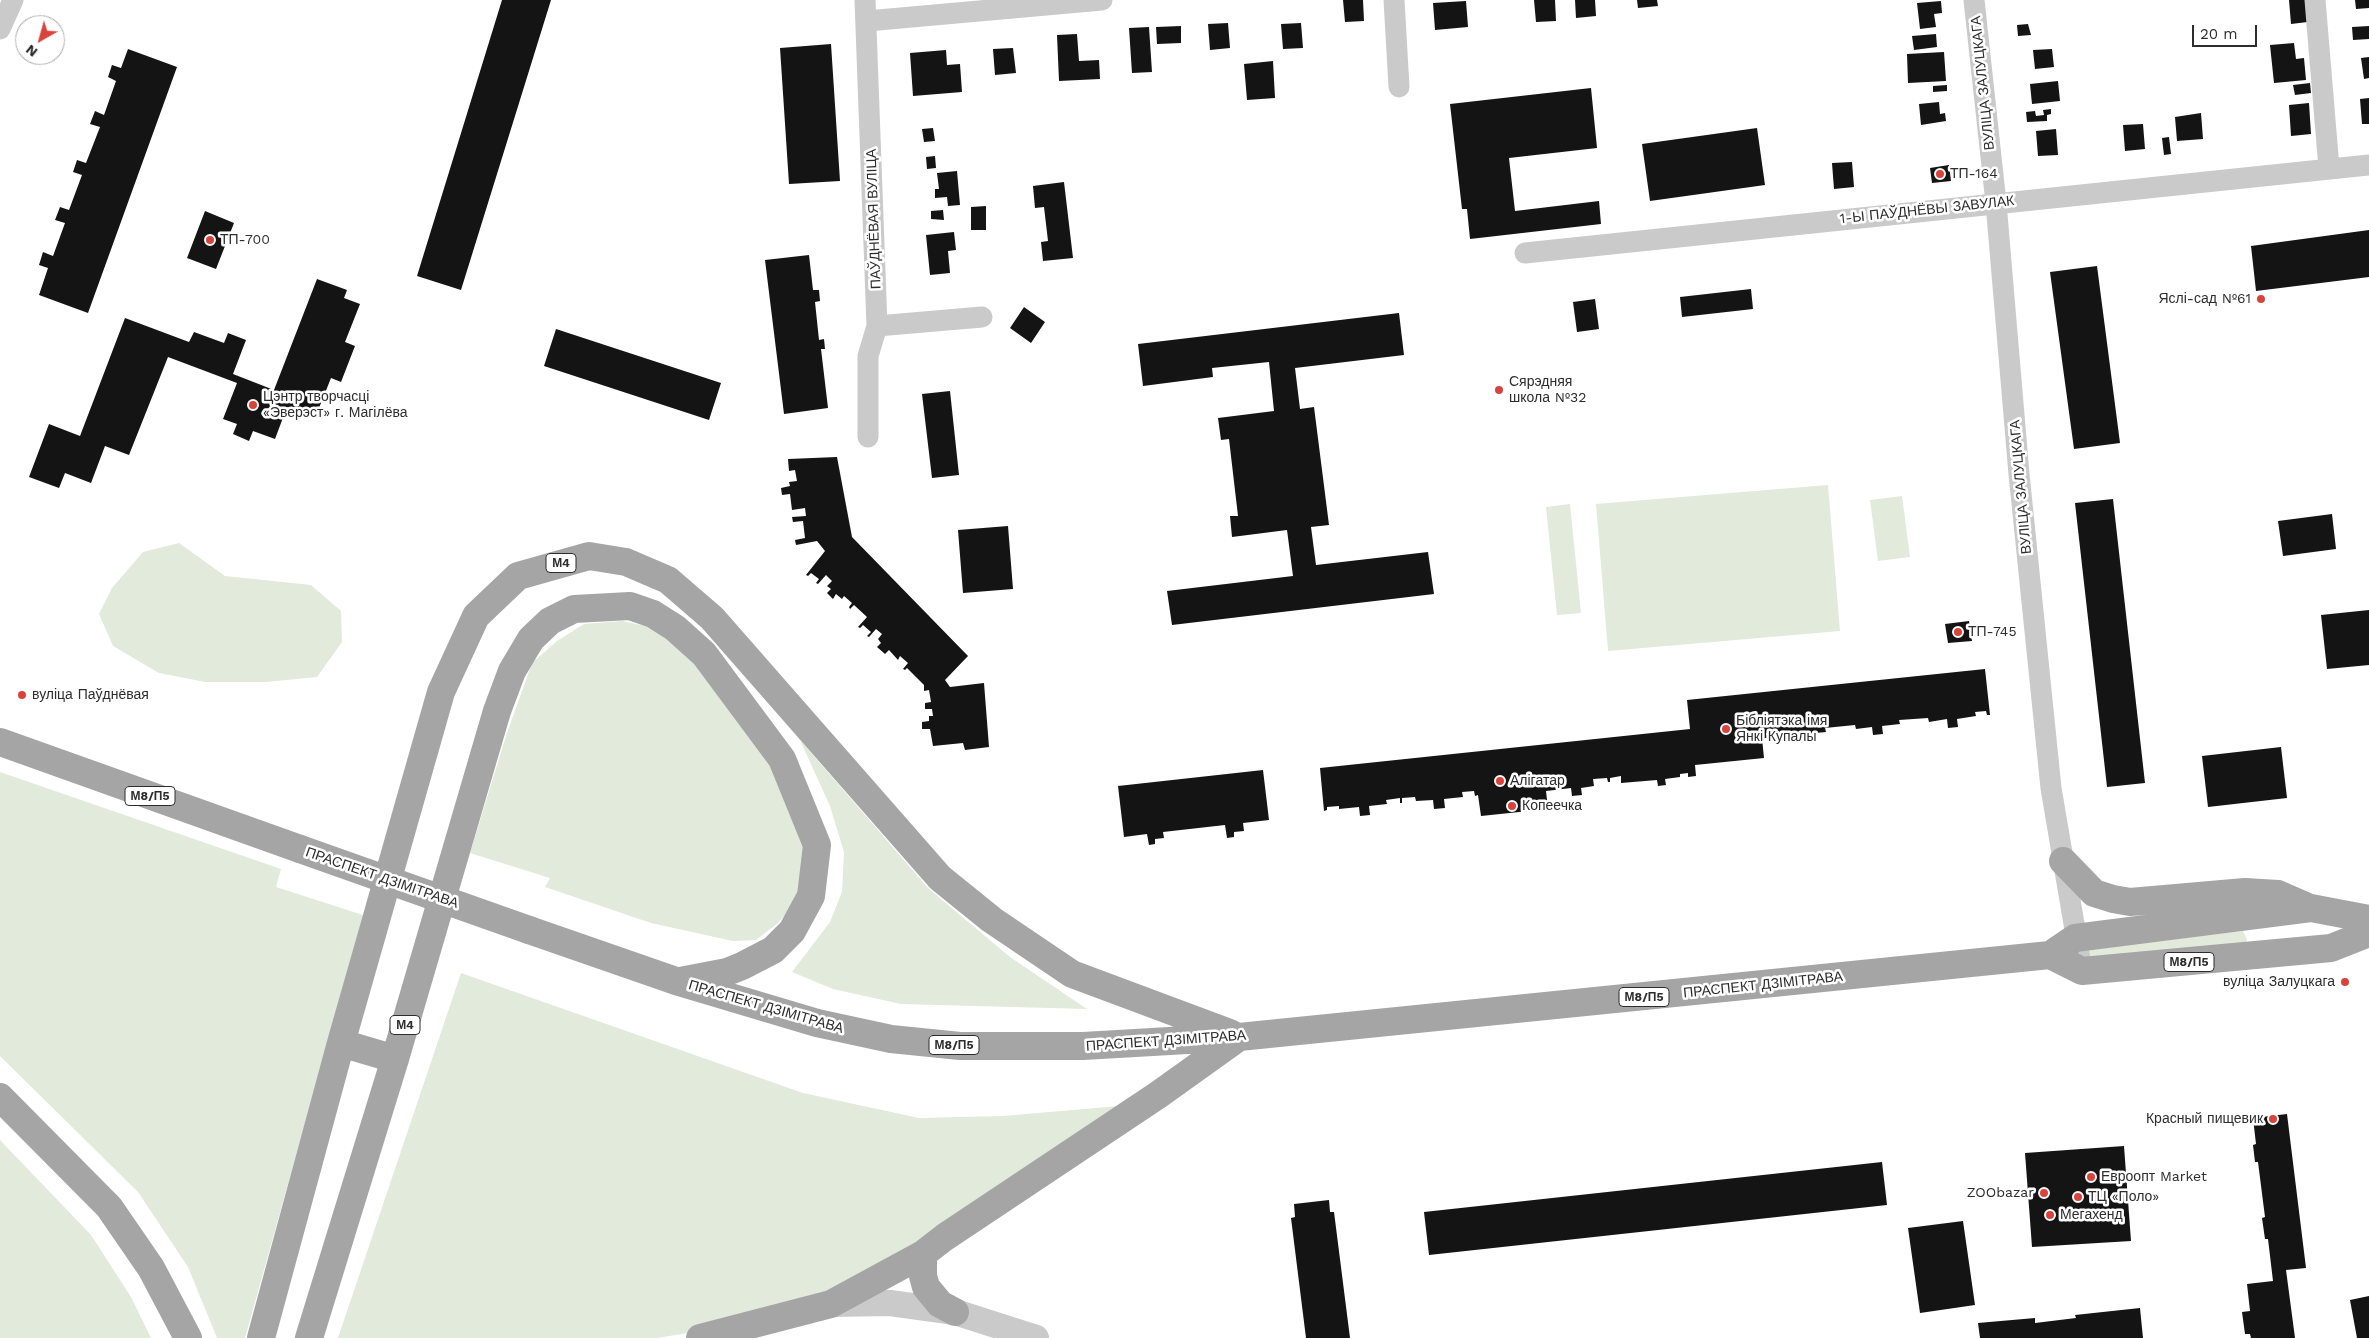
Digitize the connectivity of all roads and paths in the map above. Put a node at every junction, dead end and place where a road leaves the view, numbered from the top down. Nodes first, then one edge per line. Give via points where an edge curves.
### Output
1 (13, 0) edge
2 (865, 0) edge
3 (1102, 0) edge
4 (1394, 0) edge
5 (1974, 0) edge
6 (2315, 0) edge
7 (867, 21) junction
8 (0, 29) edge
9 (1399, 87) dead end
10 (2369, 165) edge
11 (2329, 168) junction
12 (1996, 203) junction
13 (1525, 253) dead end
14 (982, 317) dead end
15 (877, 326) junction
16 (868, 437) dead end
17 (0, 742) edge
18 (2063, 861) junction
19 (2311, 908) junction
20 (2369, 919) edge
21 (2369, 933) edge
22 (2075, 938) junction
23 (2050, 955) junction
24 (2082, 971) junction
25 (676, 982) junction
26 (1239, 1037) junction
27 (341, 1043) junction
28 (395, 1060) junction
29 (0, 1097) edge
30 (923, 1254) junction
31 (831, 1304) junction
32 (955, 1312) junction
33 (188, 1338) edge
34 (261, 1338) edge
35 (308, 1338) edge
36 (700, 1338) edge
37 (1036, 1338) edge

1 - 8 street
2 - 7 street, ПАЎДНЁВАЯ ВУЛІЦА
3 - 7 street
4 - 9 street
5 - 12 street, ВУЛІЦА ЗАЛУЦКАГА
6 - 11 street
7 - 15 street, ПАЎДНЁВАЯ ВУЛІЦА
10 - 11 street, 1-Ы ПАЎДНЁВЫ ЗАВУЛАК
11 - 12 street, 1-Ы ПАЎДНЁВЫ ЗАВУЛАК
12 - 13 street, 1-Ы ПАЎДНЁВЫ ЗАВУЛАК
12 - 18 street, ВУЛІЦА ЗАЛУЦКАГА via 2050,788
14 - 15 street
15 - 16 street, ПАЎДНЁВАЯ ВУЛІЦА via 868,356
17 - 25 main road, ПРАСПЕКТ ДЗІМІТРАВА / М8/П5, bridge
18 - 19 main road via 2094,892 2113,899 2130,902 2244,892 2278,894
18 - 22 street, ВУЛІЦА ЗАЛУЦКАГА
19 - 20 main road
19 - 22 main road
21 - 24 main road, М8/П5 via 2331,948
22 - 23 main road
22 - 24 street, ВУЛІЦА ЗАЛУЦКАГА
23 - 24 main road
23 - 26 main road, ПРАСПЕКТ ДЗІМІТРАВА / М8/П5
25 - 26 main road, ПРАСПЕКТ ДЗІМІТРАВА / М8/П5 via 818,1023 891,1038 960,1046 1083,1046
25 - 28 main road, М4 via 728,972 773,950 792,931 812,896 817,845 782,759 704,654 675,628 653,614 630,606 574,609 550,621 531,639 512,671 494,721
26 - 27 main road, М4 via 1072,974 992,920 940,878 712,618 668,580 626,562 589,556 518,576 476,616 440,692
26 - 30 main road
27 - 28 main road
27 - 34 main road, М4
28 - 35 main road, М4
29 - 33 main road via 109,1207 152,1268
30 - 31 main road
30 - 32 main road via 926,1287 940,1304
31 - 32 street via 890,1303
31 - 36 main road
32 - 37 street

